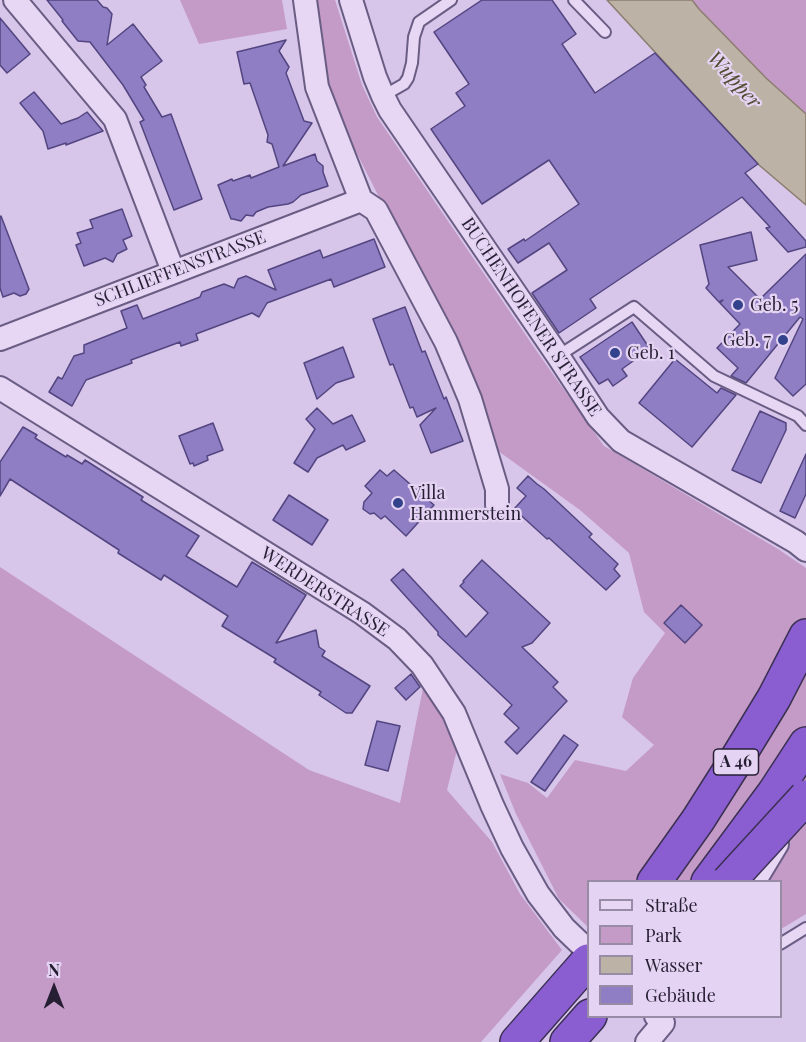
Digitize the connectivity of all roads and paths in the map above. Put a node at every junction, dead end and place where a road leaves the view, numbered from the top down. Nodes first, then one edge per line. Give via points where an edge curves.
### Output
1 (15, 0) edge
2 (305, 0) edge
3 (351, 0) edge
4 (451, 0) edge
5 (574, 0) edge
6 (604, 32) dead end
7 (383, 96) junction
8 (361, 200) junction
9 (173, 272) junction
10 (0, 339) edge
11 (558, 357) junction
12 (0, 388) edge
13 (806, 425) edge
14 (497, 505) dead end
15 (806, 550) edge
16 (806, 636) edge
17 (806, 744) edge
18 (806, 796) edge
19 (655, 880) edge
20 (709, 880) edge
21 (730, 880) edge
22 (755, 880) edge
23 (806, 928) edge
24 (782, 943) edge
25 (584, 963) edge
26 (589, 1018) edge
27 (663, 1019) edge
28 (517, 1042) edge
29 (567, 1042) edge
30 (647, 1042) edge

1 - 9 street via 115,119
2 - 8 street via 317,87
3 - 7 street, BUCHENHOFENER STRASSE
4 - 7 lane via 419,22 408,78
5 - 6 lane
7 - 11 street, BUCHENHOFENER STRASSE
8 - 9 street, SCHLIEFFENSTRASSE
8 - 14 street via 376,210 446,342 470,399 497,489
9 - 10 street, SCHLIEFFENSTRASSE
11 - 13 lane via 634,307 714,376 798,416
11 - 15 street, BUCHENHOFENER STRASSE via 598,417 621,441
12 - 25 street, WERDERSTRASSE via 362,613 397,639 422,665 454,713 512,848
16 - 19 highway, A 46 via 738,758
17 - 20 highway, A 46
18 - 21 highway, bridge
18 - 22 street
23 - 24 lane
25 - 28 highway
26 - 29 highway
27 - 30 street

